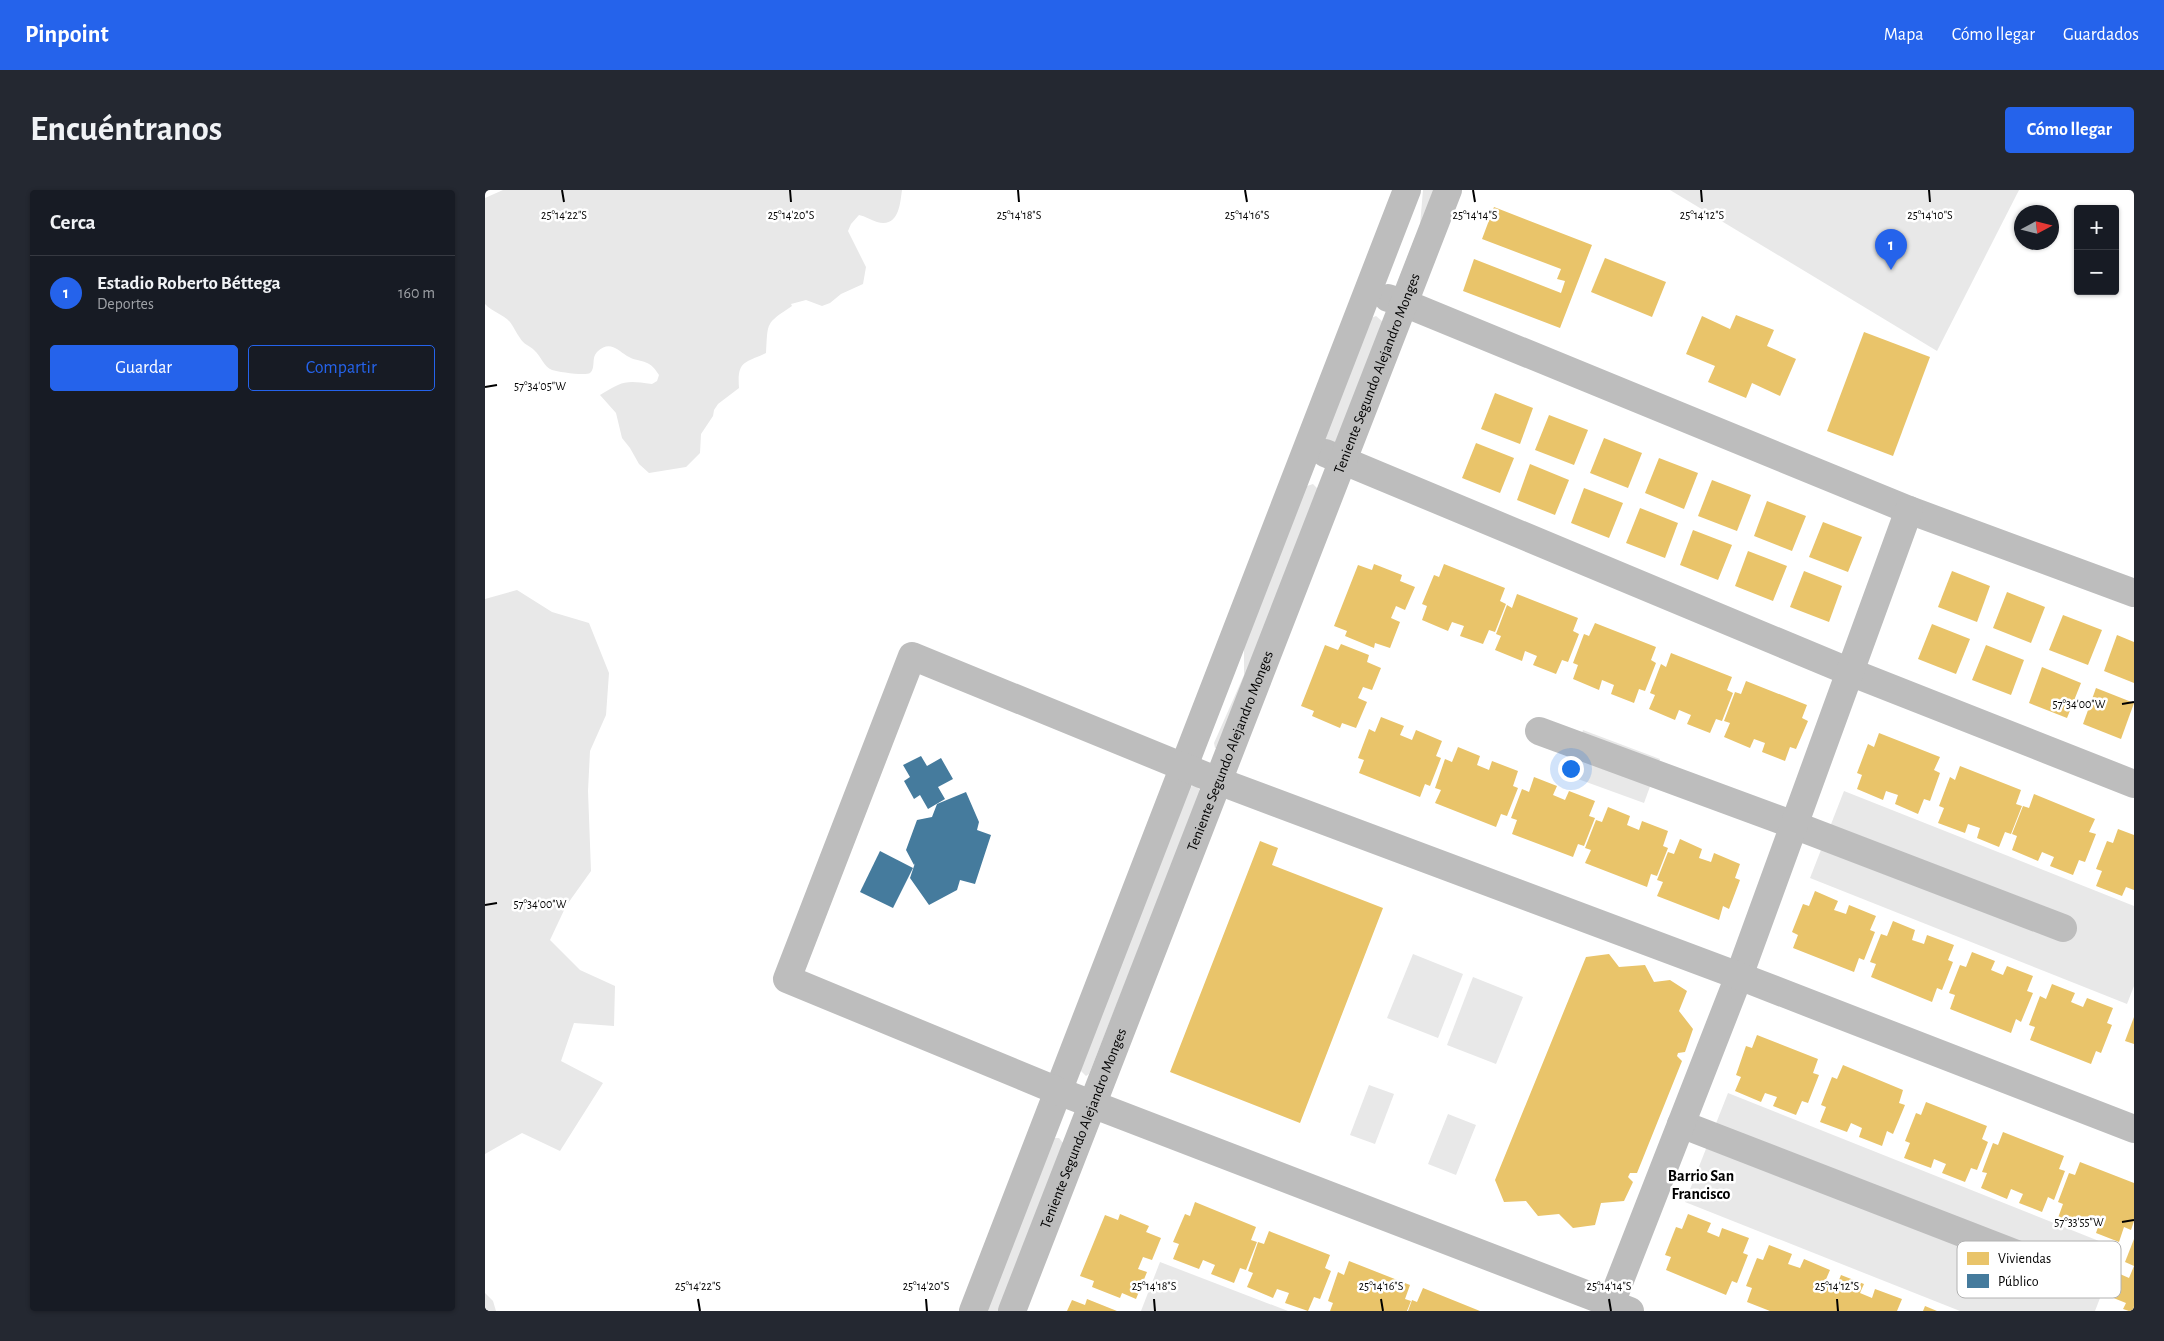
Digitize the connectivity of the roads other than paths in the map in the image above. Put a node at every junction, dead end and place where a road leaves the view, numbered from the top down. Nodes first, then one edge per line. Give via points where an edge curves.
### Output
1 (1407, 190) edge
2 (1448, 190) edge
3 (1367, 292) junction
4 (1404, 303) junction
5 (1307, 446) junction
6 (1343, 460) junction
7 (1909, 510) junction
8 (2134, 592) edge
9 (1851, 672) junction
10 (1539, 731) dead end
11 (1184, 767) junction
12 (1218, 781) junction
13 (2134, 784) edge
14 (1794, 825) junction
15 (2063, 928) dead end
16 (1739, 976) junction
17 (1058, 1091) junction
18 (1092, 1105) junction
19 (1681, 1124) junction
20 (2134, 1129) edge
21 (1983, 1241) edge
22 (1616, 1309) edge
23 (973, 1311) edge
24 (1012, 1311) edge

1 - 3 street
2 - 4 street, Teniente Segundo Alejandro Monges
3 - 4 street
3 - 5 street
4 - 6 street, Teniente Segundo Alejandro Monges
4 - 7 street
5 - 6 street
5 - 11 street
6 - 9 street
6 - 12 street, Teniente Segundo Alejandro Monges
7 - 8 street
7 - 9 street
9 - 13 street
9 - 14 street
10 - 14 street
11 - 12 street
11 - 17 street
11 - 17 street via 912,656 787,979
12 - 16 street
12 - 18 street, Teniente Segundo Alejandro Monges
14 - 15 street
14 - 16 street
16 - 19 street
16 - 20 street
17 - 18 street
17 - 23 street
18 - 22 street
18 - 24 street, Teniente Segundo Alejandro Monges
19 - 21 street
19 - 22 street

